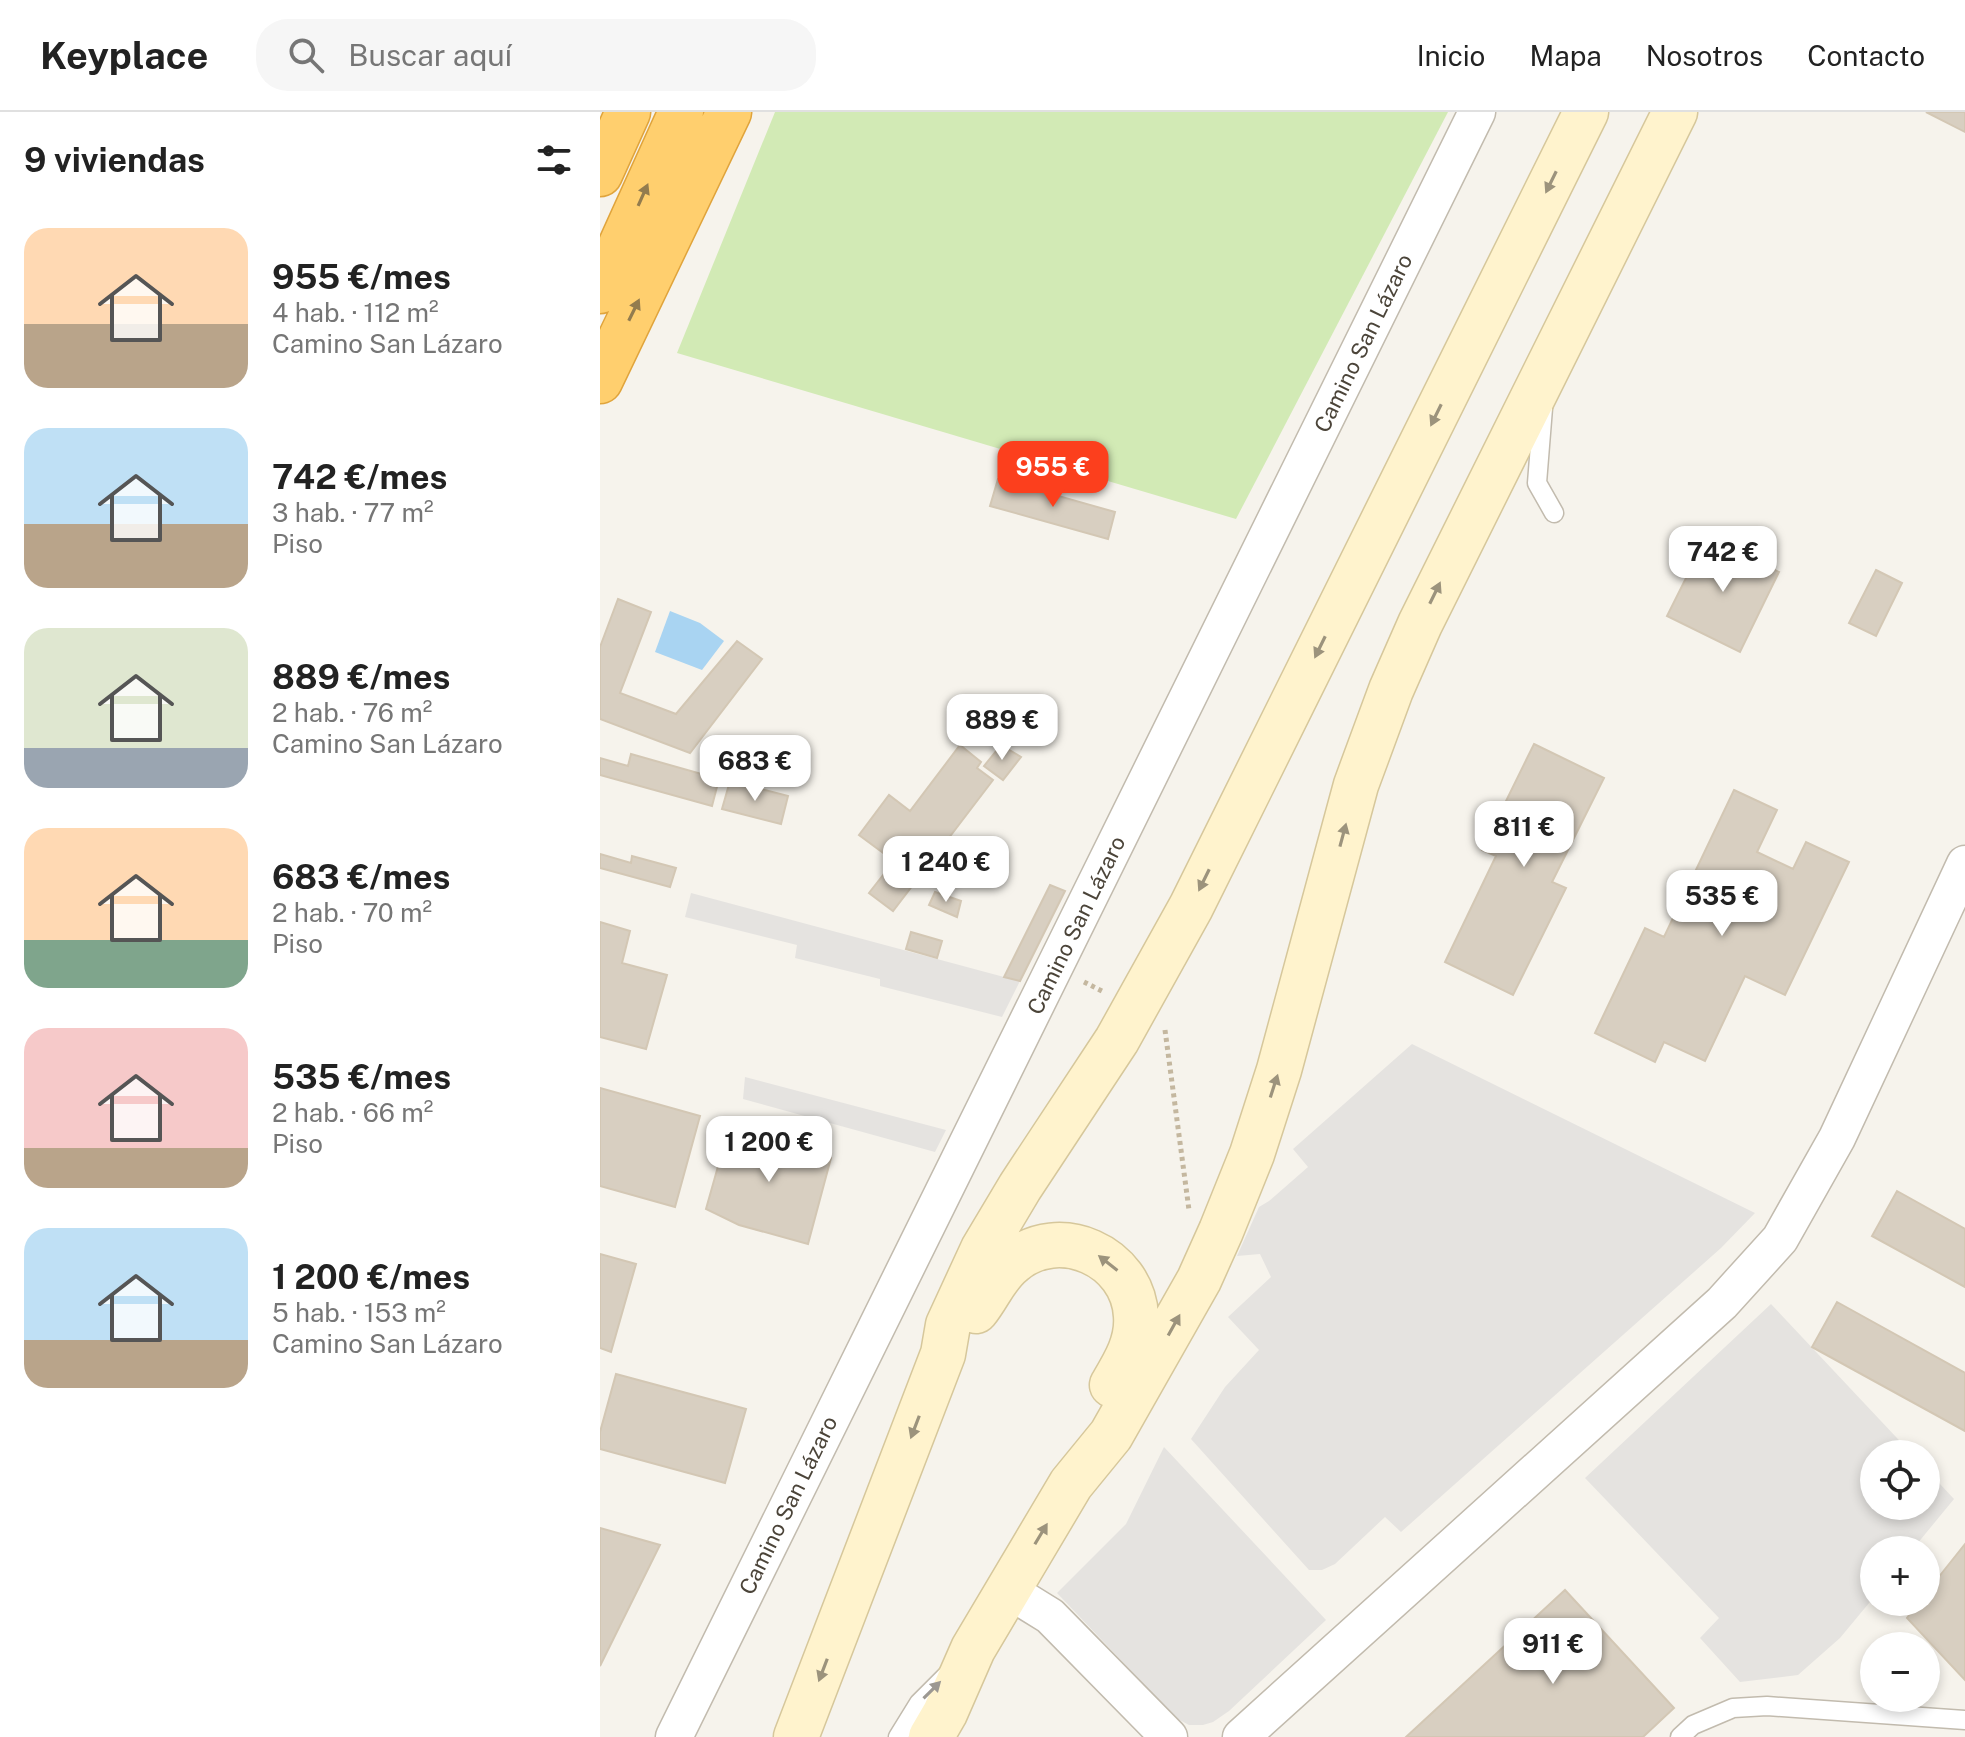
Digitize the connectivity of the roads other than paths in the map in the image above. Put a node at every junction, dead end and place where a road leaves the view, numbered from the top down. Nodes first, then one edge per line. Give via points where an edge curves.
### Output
1 (628, 112) edge
2 (681, 112) edge
3 (729, 112) edge
4 (1477, 112) edge
5 (1586, 112) edge
6 (1675, 112) edge
7 (600, 174) edge
8 (600, 291) edge
9 (1546, 370) junction
10 (600, 381) edge
11 (1554, 513) dead end
12 (1965, 864) edge
13 (943, 1354) junction
14 (1071, 1484) junction
15 (1008, 1590) junction
16 (973, 1649) junction
17 (1965, 1720) edge
18 (674, 1737) edge
19 (796, 1737) edge
20 (898, 1737) edge
21 (931, 1737) edge
22 (1169, 1737) edge
23 (1241, 1737) edge
24 (1680, 1737) edge

1 - 7 highway
8 -> 2 highway
10 -> 3 highway
4 - 18 street, Camino San Lázaro
5 -> 13 main road via 1191,907 1117,1040 983,1249 948,1325
6 - 9 main road
9 - 11 lane via 1537,483
14 -> 9 main road via 1111,1435 1221,1231 1274,1084 1356,785 1391,690
12 - 23 street via 1837,1138 1780,1239 1722,1303
14 -> 13 main road via 1090,1423 1127,1359 1135,1334 1131,1289 1113,1264 1073,1245 1026,1253 1001,1273
13 -> 19 main road
15 -> 14 main road
15 - 16 main road
15 - 22 street via 1050,1616
20 -> 16 lane via 919,1703
16 - 21 main road
17 - 24 lane via 1733,1708 1693,1725

